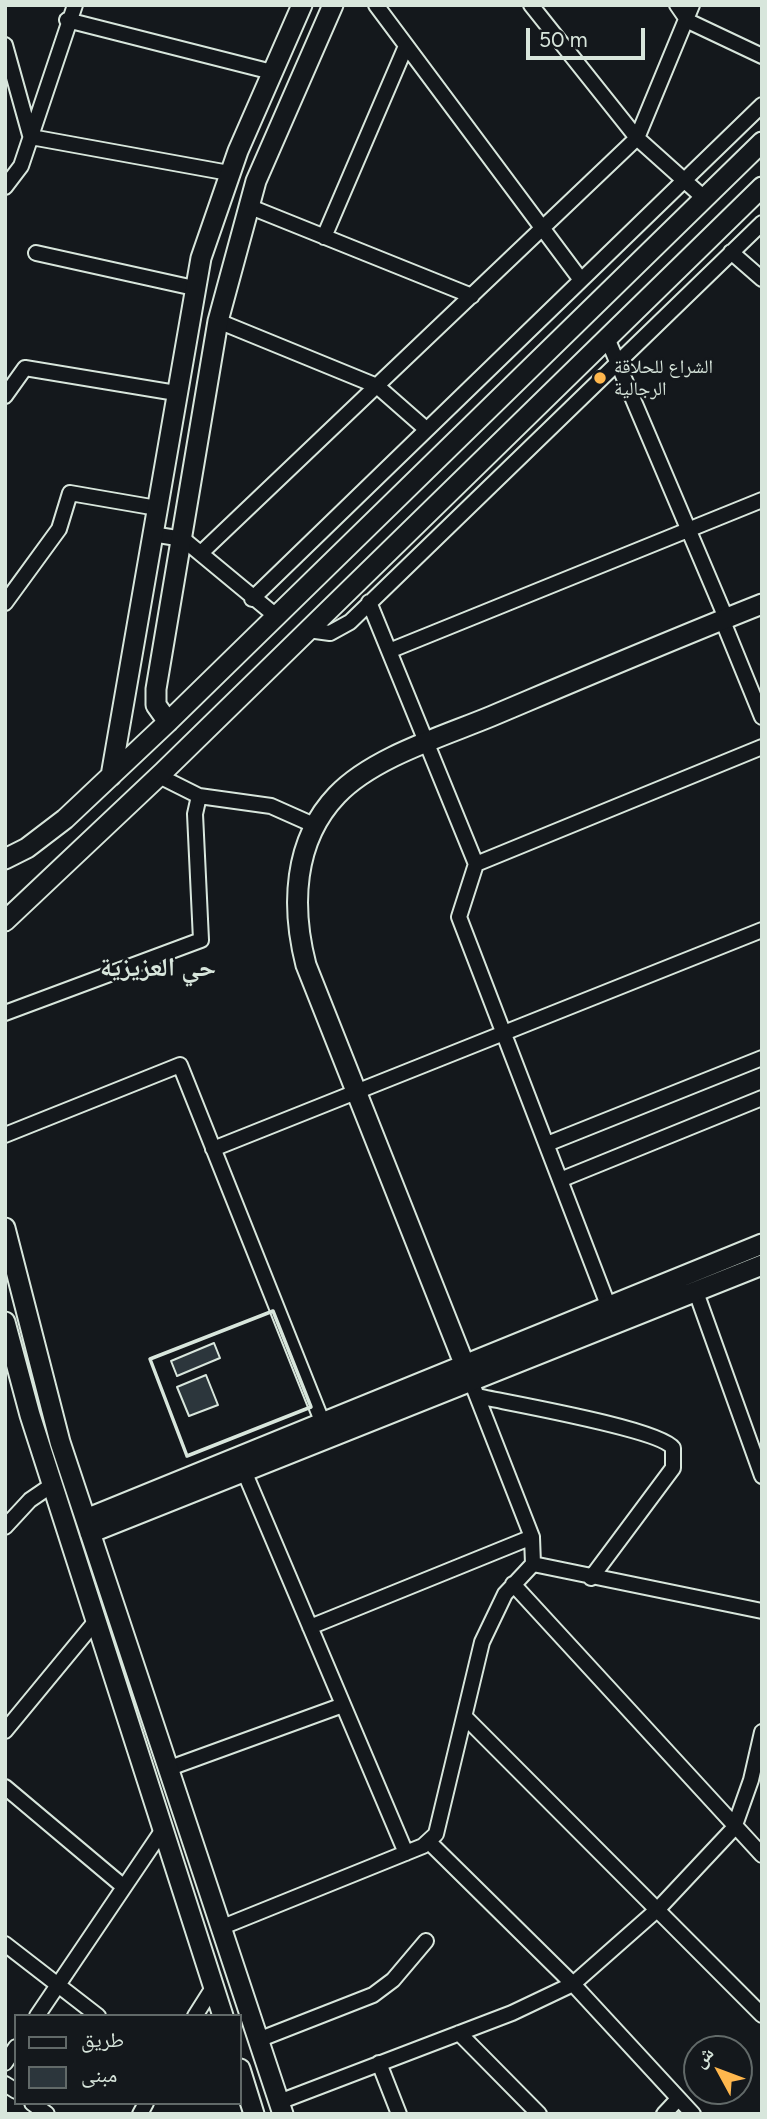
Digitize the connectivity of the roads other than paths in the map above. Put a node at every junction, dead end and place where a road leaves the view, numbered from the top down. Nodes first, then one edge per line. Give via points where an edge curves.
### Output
1 (75, 5) edge
2 (302, 5) edge
3 (333, 5) edge
4 (376, 5) edge
5 (531, 5) edge
6 (677, 5) edge
7 (692, 5) edge
8 (67, 20) junction
9 (688, 21) junction
10 (5, 45) edge
11 (406, 46) junction
12 (762, 56) edge
13 (272, 72) junction
14 (762, 106) edge
15 (31, 137) junction
16 (637, 138) junction
17 (762, 142) edge
18 (229, 173) junction
19 (686, 178) junction
20 (5, 187) edge
21 (762, 187) edge
22 (704, 198) junction
23 (248, 206) junction
24 (762, 223) edge
25 (542, 229) junction
26 (324, 237) junction
27 (36, 253) dead end
28 (731, 253) junction
29 (762, 279) edge
30 (581, 280) junction
31 (194, 288) junction
32 (471, 296) junction
33 (218, 321) junction
34 (607, 338) junction
35 (618, 362) junction
36 (377, 386) junction
37 (176, 393) junction
38 (5, 396) edge
39 (426, 429) junction
40 (762, 500) edge
41 (157, 508) junction
42 (690, 529) junction
43 (152, 534) junction
44 (183, 539) junction
45 (201, 553) junction
46 (252, 599) junction
47 (369, 602) junction
48 (5, 603) edge
49 (762, 604) edge
50 (276, 616) junction
51 (724, 619) junction
52 (308, 630) junction
53 (389, 651) junction
54 (762, 717) edge
55 (168, 722) junction
56 (427, 743) junction
57 (762, 747) edge
58 (111, 776) junction
59 (159, 776) junction
60 (199, 796) junction
61 (316, 827) junction
62 (5, 859) edge
63 (476, 864) junction
64 (5, 921) edge
65 (762, 930) edge
66 (5, 1013) edge
67 (503, 1032) junction
68 (762, 1058) edge
69 (356, 1091) junction
70 (762, 1098) edge
71 (5, 1135) edge
72 (547, 1144) junction
73 (213, 1149) junction
74 (560, 1180) junction
75 (5, 1228) edge
76 (762, 1244) edge
77 (762, 1265) edge
78 (696, 1292) junction
79 (608, 1305) junction
80 (7, 1334) edge
81 (471, 1380) junction
82 (322, 1421) junction
83 (244, 1472) junction
84 (762, 1476) edge
85 (52, 1485) junction
86 (88, 1526) junction
87 (5, 1528) edge
88 (532, 1537) junction
89 (533, 1564) junction
90 (591, 1578) junction
91 (513, 1584) junction
92 (762, 1611) edge
93 (95, 1622) junction
94 (310, 1627) junction
95 (343, 1705) junction
96 (465, 1717) junction
97 (5, 1731) edge
98 (762, 1732) edge
99 (167, 1769) junction
100 (5, 1787) edge
101 (164, 1828) junction
102 (734, 1828) junction
103 (429, 1842) junction
104 (405, 1853) junction
105 (762, 1855) edge
106 (124, 1887) junction
107 (657, 1909) junction
108 (220, 1928) junction
109 (426, 1941) dead end
110 (5, 1944) edge
111 (573, 1984) junction
112 (214, 1986) junction
113 (57, 1987) junction
114 (38, 2014) edge
115 (95, 2014) edge
116 (196, 2014) edge
117 (222, 2014) edge
118 (762, 2015) edge
119 (459, 2034) junction
120 (258, 2040) junction
121 (379, 2063) junction
122 (242, 2081) edge
123 (678, 2099) junction
124 (281, 2108) edge
125 (253, 2113) edge
126 (399, 2114) edge
127 (539, 2114) edge
128 (664, 2114) edge
129 (693, 2114) edge

1 - 8 street
2 - 13 street
3 - 23 street
4 - 11 street
5 - 16 street
6 - 9 street
7 - 9 street
8 - 13 street
8 - 15 street
9 - 12 street
9 - 16 street
10 - 15 street
11 - 25 street
11 - 26 street
13 - 18 street
14 - 19 street
15 - 18 street
15 - 20 street via 21,166
16 - 19 street
16 - 25 street
17 - 22 street
18 - 31 street
19 - 22 street
19 - 30 street
21 - 34 street
22 - 50 street
23 - 26 street
23 - 33 street
24 - 28 street
25 - 30 street
25 - 32 street
26 - 32 street
27 - 31 street
28 - 29 street
28 - 35 street
30 - 39 street
31 - 37 street
32 - 36 street
33 - 36 street
33 - 44 street
34 - 35 street
34 - 52 street
35 - 42 street
35 - 47 street
36 - 39 street
36 - 45 street
37 - 38 street via 26,368
37 - 41 street
39 - 46 street
40 - 42 street
41 - 43 street
41 - 48 street via 70,493 59,529
42 - 51 street
42 - 53 street
43 - 44 street
43 - 58 street
44 - 45 street
44 - 55 street via 155,698
45 - 46 street
46 - 50 street
47 - 52 street via 339,630
47 - 53 street
49 - 51 street
50 - 55 street
51 - 54 street
51 - 56 street
52 - 59 street
53 - 56 street
55 - 58 street
56 - 61 street via 349,784
56 - 63 street
57 - 63 street
58 - 62 street via 50,831
59 - 60 street
59 - 64 street
60 - 61 street via 271,806
60 - 66 street via 195,814 201,940
61 - 69 street via 299,877 300,940
63 - 67 street via 459,917
65 - 67 street
67 - 69 street
67 - 72 street
68 - 72 street
69 - 73 street
69 - 81 street
70 - 74 street
71 - 73 street via 180,1065
72 - 74 street
73 - 82 street
74 - 79 street
75 - 86 street via 60,1442
76 - 79 street
77 - 78 street
78 - 81 street
78 - 84 street
79 - 81 street
80 - 85 street
81 - 82 street
81 - 83 street
81 - 88 street
81 - 90 street via 665,1440 673,1448 673,1468
82 - 86 street
83 - 86 street
83 - 94 street
85 - 87 street via 30,1500
85 - 93 street
86 - 99 street
88 - 89 street
88 - 94 street
89 - 90 street
89 - 91 street
90 - 92 street
91 - 96 street via 486,1632
91 - 102 street
93 - 97 street
93 - 101 street
94 - 95 street
95 - 99 street
95 - 104 street
96 - 103 street via 438,1828
96 - 107 street
98 - 102 street
99 - 108 street
100 - 106 street
101 - 106 street
101 - 112 street
102 - 105 street
102 - 107 street
103 - 104 street
103 - 111 street
104 - 108 street
106 - 113 street
107 - 111 street
107 - 118 street
108 - 120 street
109 - 120 street via 393,1980 373,1994
110 - 113 street
111 - 119 street
111 - 123 street
112 - 116 street
112 - 117 street
113 - 114 street
113 - 115 street
119 - 121 street
119 - 127 street
120 - 124 street
121 - 124 street
121 - 126 street
122 - 125 street
123 - 128 street
123 - 129 street

